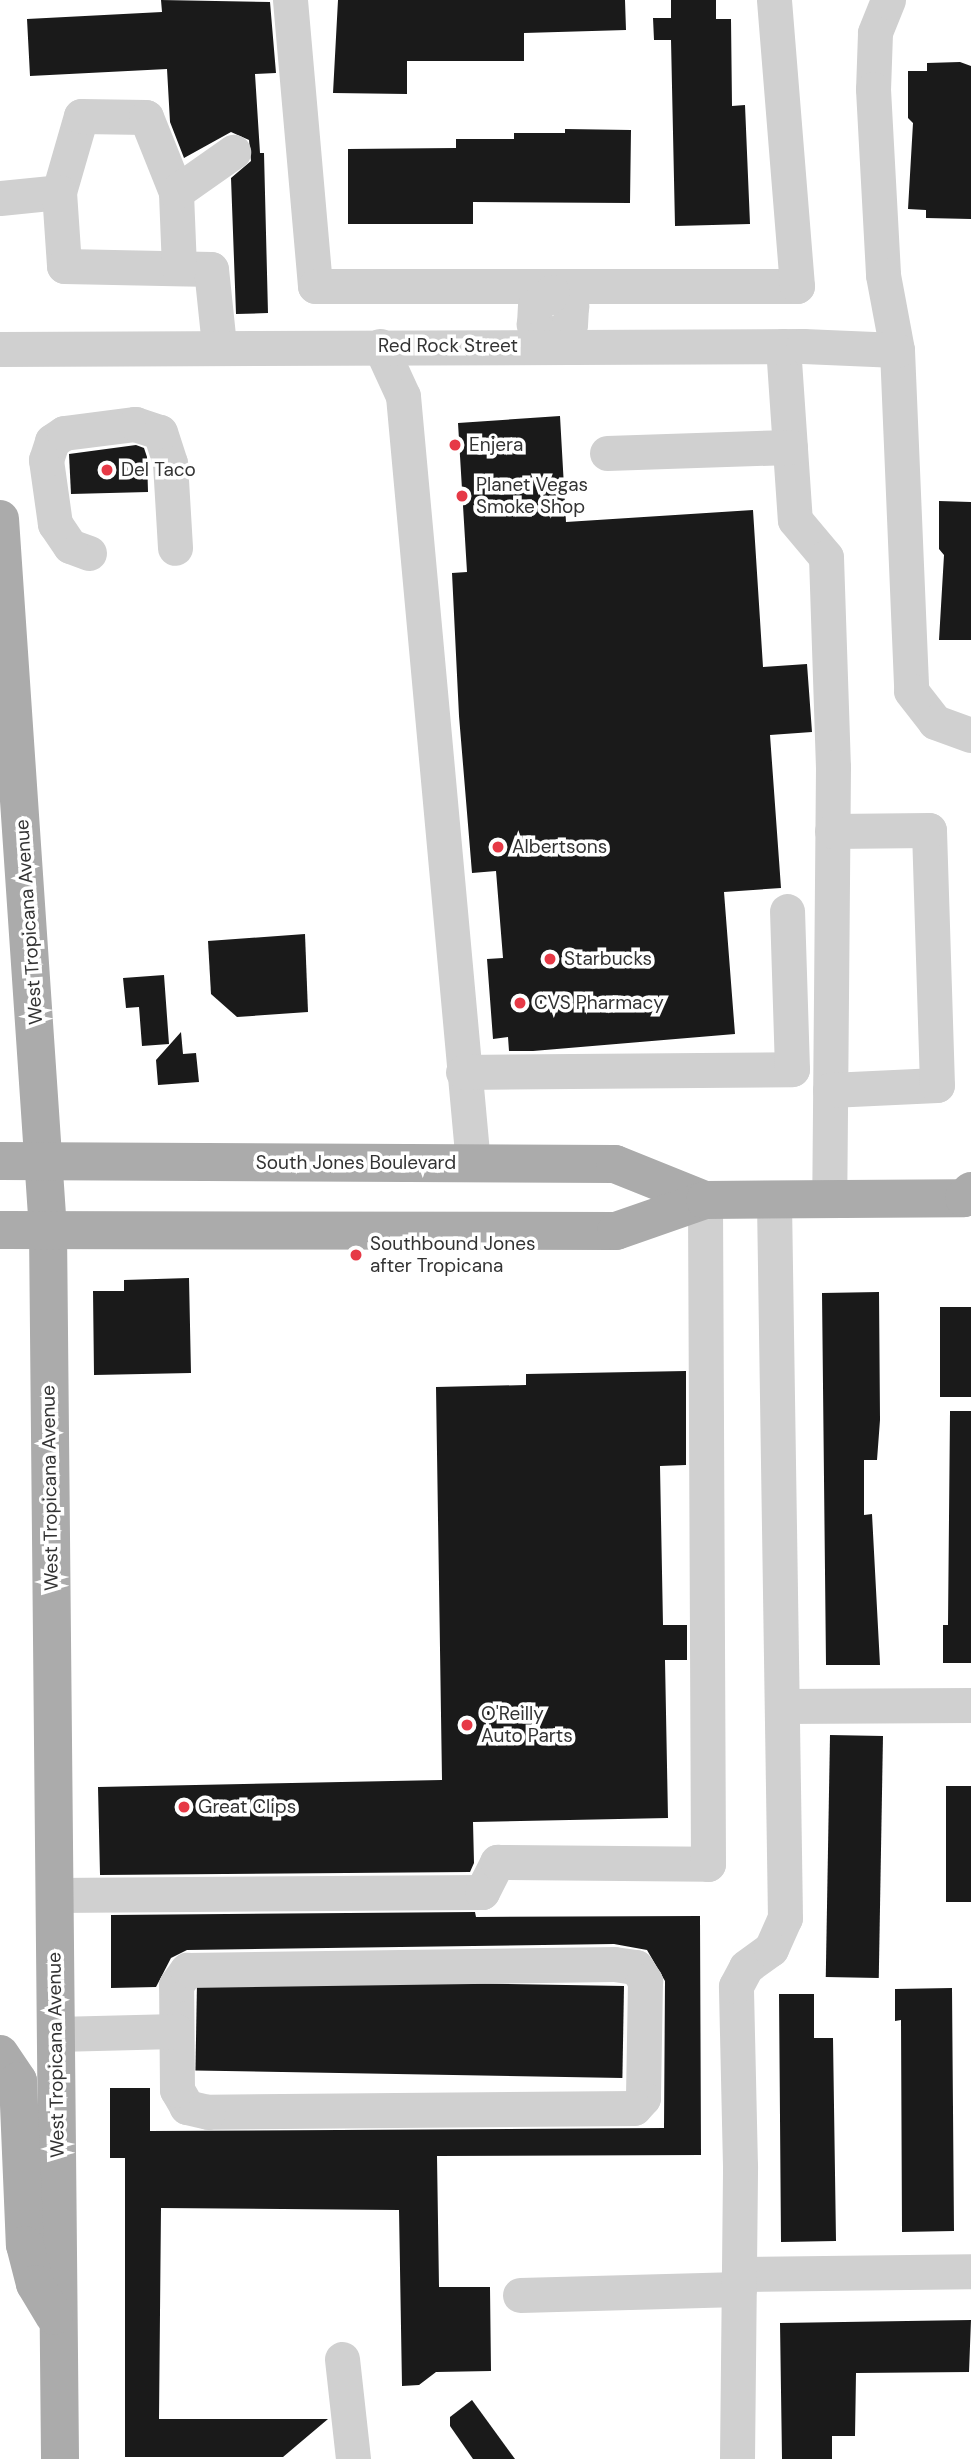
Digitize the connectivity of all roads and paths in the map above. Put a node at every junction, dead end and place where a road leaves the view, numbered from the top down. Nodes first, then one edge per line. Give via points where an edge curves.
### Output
1 (290, 0) edge
2 (774, 0) edge
3 (888, 0) edge
4 (233, 152) dead end
5 (59, 192) junction
6 (176, 192) junction
7 (0, 198) edge
8 (179, 268) junction
9 (552, 289) junction
10 (553, 342) junction
11 (219, 345) junction
12 (380, 346) junction
13 (783, 346) junction
14 (0, 349) edge
15 (897, 349) junction
16 (790, 447) junction
17 (607, 453) dead end
18 (0, 519) edge
19 (175, 548) dead end
20 (89, 553) dead end
21 (971, 735) edge
22 (832, 831) junction
23 (787, 911) dead end
24 (463, 1072) junction
25 (830, 1090) junction
26 (0, 1161) edge
27 (45, 1162) junction
28 (473, 1163) junction
29 (969, 1198) edge
30 (829, 1199) junction
31 (705, 1200) junction
32 (774, 1200) junction
33 (0, 1230) edge
34 (48, 1230) junction
35 (971, 1705) edge
36 (782, 1706) junction
37 (54, 1895) junction
38 (176, 2031) junction
39 (56, 2034) junction
40 (0, 2053) edge
41 (971, 2271) edge
42 (739, 2281) junction
43 (520, 2295) dead end
44 (59, 2324) junction
45 (342, 2359) dead end
46 (60, 2459) edge
47 (353, 2459) edge
48 (737, 2459) edge

1 - 9 street via 315,286
2 - 9 street via 797,286
3 - 15 street via 875,33 880,228 883,275
4 - 6 street
5 - 6 street via 81,116 146,117
5 - 7 street
5 - 8 street via 64,266
6 - 8 street
8 - 11 street via 211,269
9 - 10 street via 571,306 570,324
10 - 12 street, Red Rock Street
10 - 13 street, Red Rock Street
11 - 12 street, Red Rock Street
11 - 14 street, Red Rock Street
12 - 24 street via 403,396
13 - 15 street, Red Rock Street
13 - 16 street
15 - 21 street via 911,691 935,722
16 - 17 street
16 - 22 street via 795,520 826,556
18 - 27 main road, West Tropicana Avenue
19 - 20 street via 167,453 160,432 135,424 64,433 52,440 46,460 55,524 71,546
22 - 25 street
22 - 25 street via 929,830 937,1085
23 - 24 street via 792,1069
24 - 28 street
25 - 30 street
26 - 27 main road, South Jones Boulevard
27 - 28 main road, South Jones Boulevard
27 - 34 main road, West Tropicana Avenue
28 - 31 main road, South Jones Boulevard via 615,1164
29 - 30 main road, South Jones Boulevard
30 - 32 main road, South Jones Boulevard
31 - 32 main road, South Jones Boulevard
31 - 34 main road, South Jones Boulevard via 616,1231
31 - 37 street via 708,1864 497,1862 482,1892
32 - 36 street
33 - 34 main road, South Jones Boulevard
34 - 37 main road, West Tropicana Avenue
35 - 36 street
36 - 42 street via 785,1918 771,1949 746,1967 736,1986
37 - 39 main road, West Tropicana Avenue
38 - 38 street via 177,2090 187,2106 208,2112 620,2110 634,2108 643,2098 645,1981 636,1967 210,1966 187,1970 176,1985
38 - 39 street
39 - 44 main road, West Tropicana Avenue
40 - 44 main road via 18,2081 25,2245 35,2284
41 - 42 street
42 - 43 street
42 - 48 street
44 - 46 main road, West Tropicana Avenue
45 - 47 street

